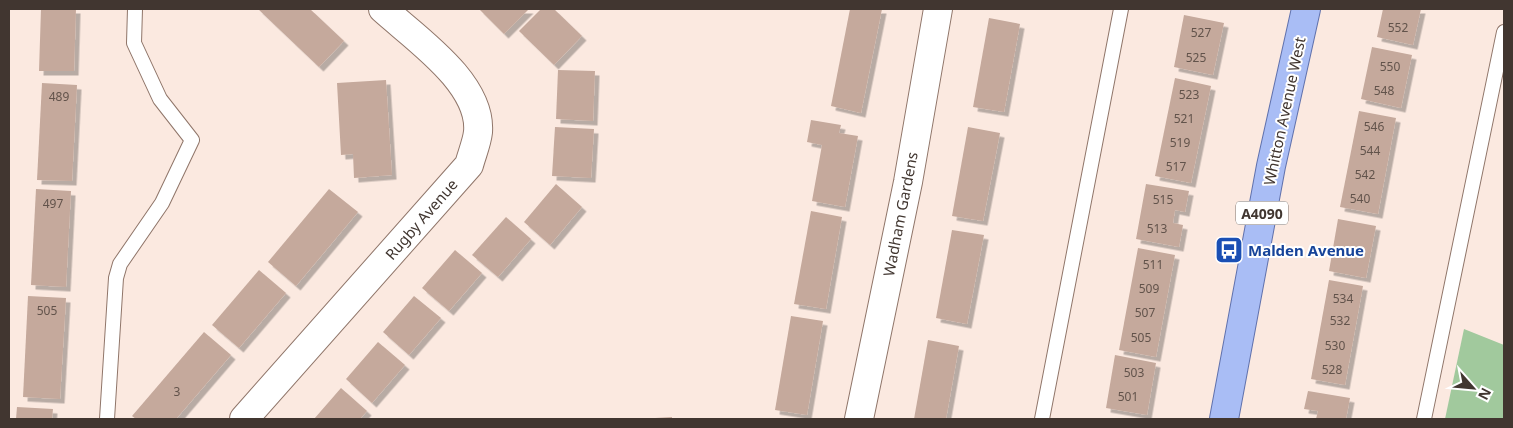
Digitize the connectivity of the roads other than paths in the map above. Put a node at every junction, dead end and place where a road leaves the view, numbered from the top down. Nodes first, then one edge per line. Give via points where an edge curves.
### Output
1 (135, 9) edge
2 (383, 9) edge
3 (938, 9) edge
4 (1120, 9) edge
5 (1306, 9) edge
6 (1504, 32) edge
7 (107, 419) edge
8 (244, 419) edge
9 (859, 419) edge
10 (1042, 419) edge
11 (1224, 419) edge
12 (1424, 419) edge

1 - 7 lane via 134,43 160,99 192,140 162,203 120,264 116,278
2 - 8 street, Rugby Avenue via 457,75 474,103 478,131 469,165
3 - 9 street, Wadham Gardens via 908,182
4 - 10 lane
5 - 11 main road, Whitton Avenue West / A4090 via 1271,166
6 - 12 lane

